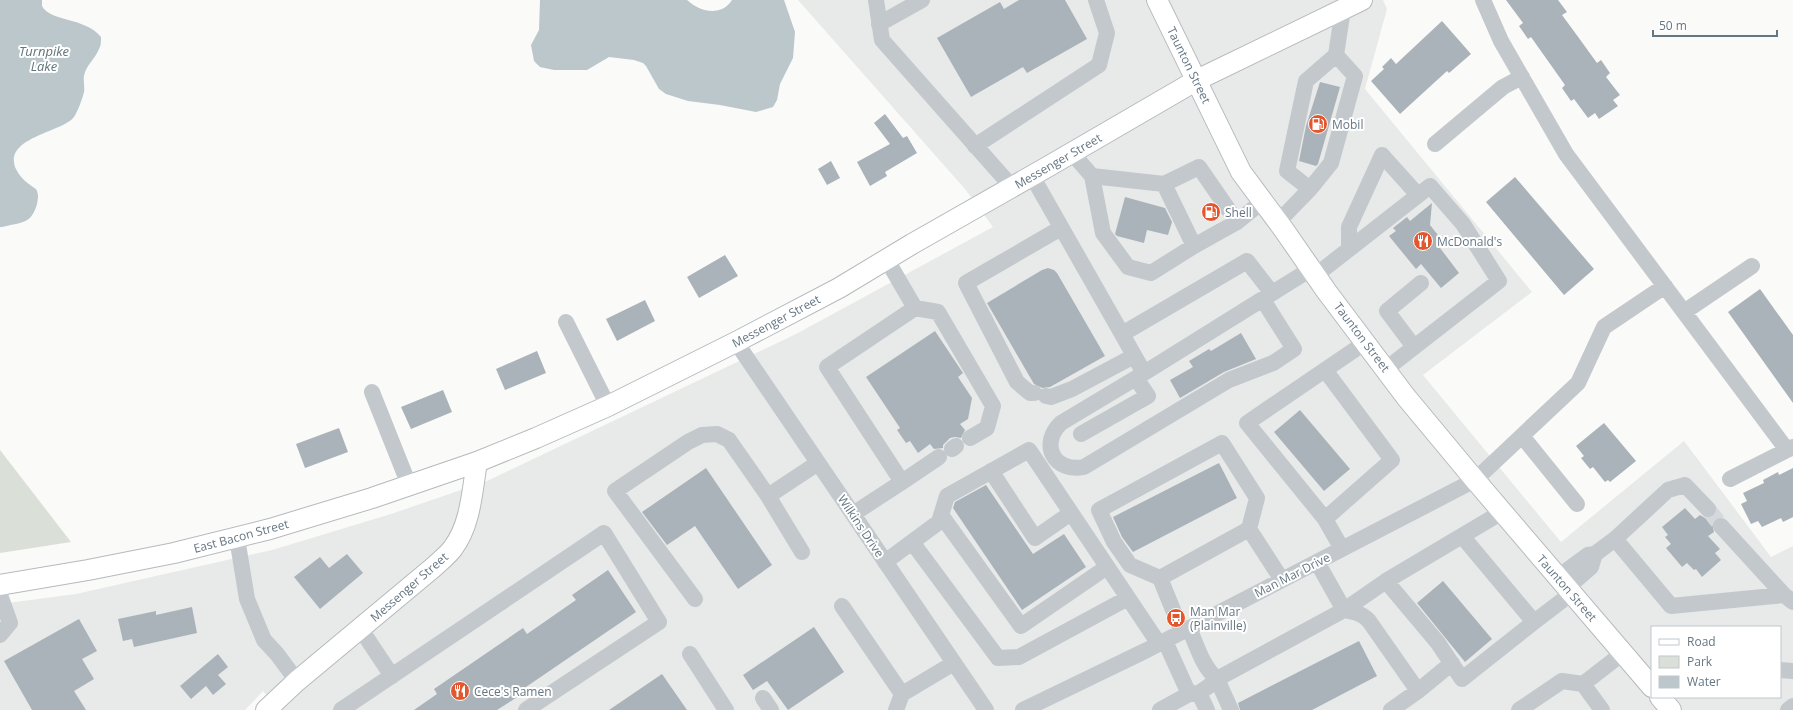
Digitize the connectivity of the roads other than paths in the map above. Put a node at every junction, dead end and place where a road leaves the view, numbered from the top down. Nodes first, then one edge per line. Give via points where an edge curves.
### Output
1 (876, 0) edge
2 (922, 0) edge
3 (1096, 0) edge
4 (1157, 0) edge
5 (1483, 0) edge
6 (1349, 4) edge
7 (879, 24) junction
8 (1336, 55) junction
9 (1522, 77) junction
10 (1197, 80) junction
11 (1435, 144) dead end
12 (975, 146) junction
13 (1072, 153) junction
14 (1032, 176) junction
15 (1092, 176) junction
16 (1164, 184) junction
17 (1012, 187) junction
18 (1310, 189) junction
19 (1418, 195) junction
20 (1263, 202) junction
21 (1237, 222) junction
22 (1278, 222) junction
23 (1061, 228) junction
24 (1194, 246) junction
25 (1349, 249) junction
26 (887, 260) junction
27 (1752, 266) dead end
28 (1314, 272) junction
29 (1421, 283) dead end
30 (1665, 286) junction
31 (1267, 296) junction
32 (915, 308) junction
33 (1684, 312) junction
34 (566, 322) dead end
35 (1122, 334) junction
36 (736, 342) junction
37 (1366, 342) junction
38 (1414, 347) junction
39 (1134, 356) junction
40 (1386, 369) junction
41 (1325, 370) junction
42 (1140, 376) junction
43 (372, 392) dead end
44 (608, 406) junction
45 (1081, 434) dead end
46 (1522, 436) junction
47 (970, 438) dead end
48 (1790, 448) edge
49 (949, 451) dead end
50 (477, 462) junction
51 (818, 463) junction
52 (991, 471) junction
53 (1730, 479) dead end
54 (1475, 480) junction
55 (902, 482) junction
56 (409, 485) junction
57 (768, 496) junction
58 (1577, 504) dead end
59 (1708, 509) tunnel mouth
60 (1502, 512) junction
61 (1071, 513) junction
62 (853, 514) junction
63 (941, 515) junction
64 (1325, 518) junction
65 (1722, 526) tunnel mouth
66 (1249, 529) junction
67 (1462, 536) junction
68 (237, 538) junction
69 (1615, 539) junction
70 (912, 542) junction
71 (1342, 549) junction
72 (802, 552) dead end
73 (885, 562) junction
74 (1317, 562) junction
75 (1107, 567) junction
76 (1160, 578) junction
77 (1282, 580) junction
78 (1386, 581) junction
79 (0, 585) edge
80 (1566, 586) junction
81 (0, 595) edge
82 (1128, 598) junction
83 (1788, 598) edge
84 (695, 599) dead end
85 (842, 606) dead end
86 (1344, 610) junction
87 (1534, 622) junction
88 (360, 628) junction
89 (1186, 630) junction
90 (0, 635) edge
91 (1162, 643) junction
92 (1619, 648) junction
93 (690, 654) dead end
94 (1452, 663) junction
95 (954, 664) junction
96 (1781, 670) edge
97 (1793, 671) edge
98 (392, 676) junction
99 (1217, 679) junction
100 (297, 681) junction
101 (1583, 684) junction
102 (1651, 686) edge
103 (1418, 691) junction
104 (1194, 693) junction
105 (902, 694) junction
106 (1661, 698) edge
107 (1793, 706) edge
108 (266, 710) edge
109 (341, 710) edge
110 (526, 710) edge
111 (726, 710) edge
112 (896, 710) edge
113 (986, 710) edge
114 (1023, 710) edge
115 (1160, 710) edge
116 (1207, 710) edge
117 (1232, 710) edge
118 (1391, 710) edge
119 (1519, 710) edge
120 (1602, 710) edge
121 (1671, 710) edge
122 (1788, 710) edge

1 - 7 street
2 - 7 street
3 - 12 street via 1107,33 1099,65
4 - 10 main road, Taunton Street
5 - 9 street via 1501,41
6 - 8 street
6 - 10 main road, Messenger Street
7 - 12 street via 882,40
8 - 18 street via 1355,76 1331,162
8 - 18 street via 1306,81 1287,171
9 - 11 street via 1503,87
9 - 30 street via 1566,154
10 - 13 main road, Messenger Street
10 - 20 main road, Taunton Street via 1241,172
12 - 17 street
13 - 14 main road, Messenger Street
13 - 15 street
14 - 17 main road, Messenger Street
14 - 23 street
15 - 16 street
15 - 24 street via 1103,233 1128,267 1151,273
16 - 21 street via 1199,167
16 - 24 street
17 - 26 main road, Messenger Street
18 - 22 street
19 - 25 street
19 - 25 street via 1382,154 1349,227
19 - 38 street via 1430,186 1463,224 1499,281
20 - 21 street
20 - 22 main road, Taunton Street
21 - 24 street
22 - 28 main road, Taunton Street
23 - 35 street
23 - 39 street via 966,283 1017,382 1030,393 1052,397
25 - 28 street
26 - 32 street
26 - 36 main road, Messenger Street
27 - 33 street
28 - 31 street
28 - 37 main road, Taunton Street
29 - 38 street via 1387,311
30 - 33 street
30 - 46 street, Man Mar Drive via 1604,327 1578,383
31 - 35 street via 1247,261
31 - 42 street
31 - 42 street via 1294,349 1273,363 1229,380 1084,467 1076,469 1060,464 1055,459 1050,444 1055,429
32 - 47 street via 938,312 993,406 987,428
32 - 55 street via 827,367
33 - 48 street
34 - 44 street
35 - 39 street
36 - 44 main road, Messenger Street
36 - 51 street, Wilkins Drive
37 - 40 main road, Taunton Street
37 - 41 street
38 - 40 street
39 - 42 street
40 - 54 main road, Taunton Street
41 - 64 street via 1392,460
41 - 64 street via 1246,423
42 - 45 street via 1148,396
43 - 56 street
44 - 50 main road, Messenger Street
46 - 54 street, Man Mar Drive
46 - 58 street
48 - 53 street
49 - 55 street
50 - 56 main road, East Bacon Street
50 - 88 main road, Messenger Street via 466,523 452,549
51 - 57 street
51 - 62 street, Wilkins Drive
52 - 61 street via 1029,450
52 - 61 street via 1035,538
52 - 63 street via 947,496
54 - 60 main road, Taunton Street
54 - 71 street, Man Mar Drive
55 - 62 street
56 - 68 main road, East Bacon Street
57 - 72 street
57 - 84 street via 729,440 717,434 702,435 688,442 615,491
59 - 69 street via 1685,485 1668,490
60 - 67 street
60 - 80 main road, Taunton Street
61 - 75 street
62 - 73 street, Wilkins Drive
63 - 70 street via 939,522
63 - 75 street via 1021,626
64 - 71 street
65 - 83 street
66 - 76 street
66 - 76 street via 1257,498 1222,443 1099,510 1114,542 1130,565
66 - 77 street
67 - 78 street
67 - 87 street
68 - 79 main road, East Bacon Street via 95,569
68 - 100 street via 247,599 264,640
69 - 80 street via 1595,554 1588,555
69 - 83 street via 1671,606
70 - 73 street
70 - 82 street via 998,658 1018,657
71 - 74 street, Man Mar Drive
73 - 95 street, Wilkins Drive
74 - 77 street, Man Mar Drive
74 - 86 street
75 - 82 street
76 - 89 street
77 - 89 street, Man Mar Drive
78 - 86 street
78 - 94 street
80 - 87 street
80 - 92 main road, Taunton Street
81 - 90 street via 10,624
82 - 91 street
85 - 105 street
86 - 99 street
86 - 103 street via 1364,615 1370,621
87 - 94 street via 1462,679
88 - 98 street
88 - 100 main road, Messenger Street
89 - 91 street, Man Mar Drive
89 - 99 street via 1209,672
91 - 104 street
91 - 114 street, Man Mar Drive
92 - 101 street
92 - 102 main road, Taunton Street
93 - 111 street
94 - 103 street
95 - 105 street
95 - 113 street, Wilkins Drive
96 - 97 street
98 - 109 street
98 - 110 street via 604,533 659,622
99 - 104 street
99 - 117 street
100 - 108 main road, Messenger Street
101 - 119 street via 1562,681
101 - 120 street
103 - 118 street
104 - 115 street
104 - 116 street
105 - 112 street
106 - 121 main road
107 - 122 street

